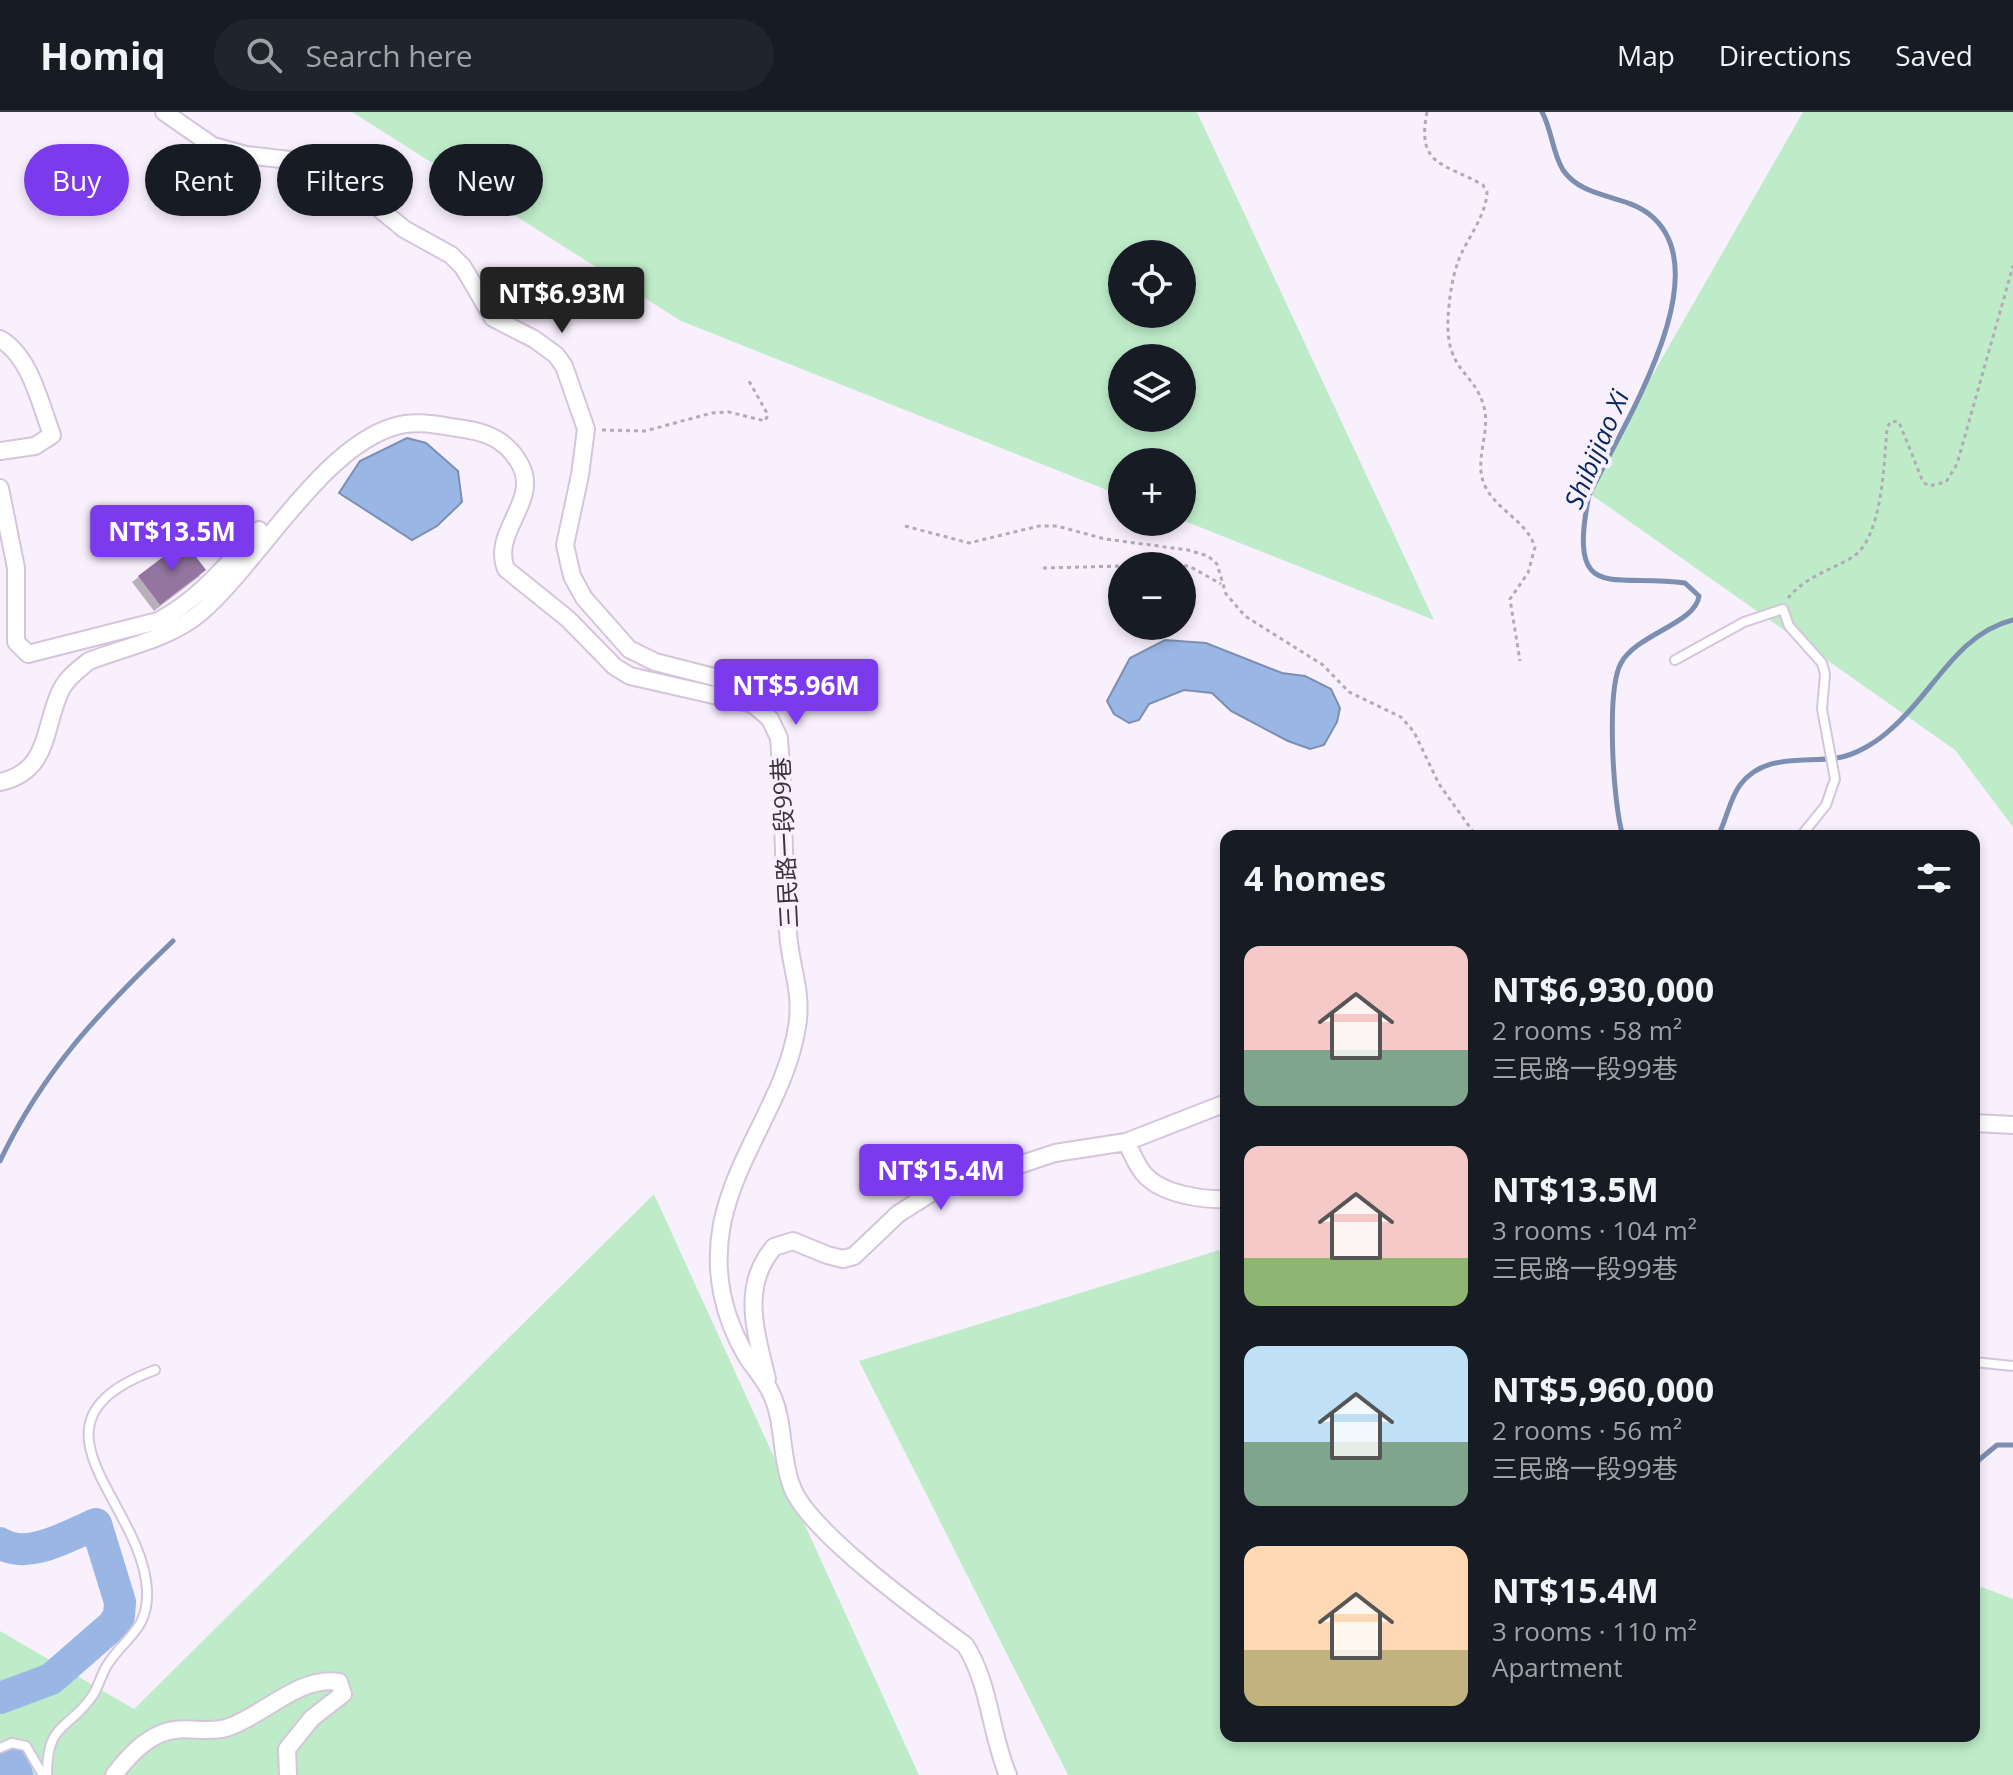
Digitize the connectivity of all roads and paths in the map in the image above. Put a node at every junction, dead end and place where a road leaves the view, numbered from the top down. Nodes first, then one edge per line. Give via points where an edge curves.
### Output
1 (164, 112) edge
2 (1427, 112) edge
3 (2013, 266) edge
4 (0, 339) edge
5 (749, 381) dead end
6 (586, 429) junction
7 (0, 451) edge
8 (0, 488) edge
9 (291, 510) junction
10 (905, 526) dead end
11 (1108, 566) edge
12 (1043, 568) dead end
13 (1196, 570) edge
14 (1221, 584) junction
15 (1783, 609) junction
16 (1675, 660) dead end
17 (1520, 661) dead end
18 (753, 704) junction
19 (0, 782) edge
20 (1472, 830) edge
21 (1806, 830) edge
22 (1220, 1105) edge
23 (1980, 1123) edge
24 (2013, 1125) edge
25 (1126, 1142) junction
26 (1220, 1199) edge
27 (1980, 1363) edge
28 (2013, 1366) edge
29 (155, 1370) dead end
30 (771, 1392) junction
31 (0, 1748) edge
32 (45, 1775) edge
33 (114, 1775) edge
34 (288, 1775) edge
35 (1008, 1775) edge

1 - 6 street via 213,146 316,163 404,229 451,255 493,318 556,355
2 - 17 path via 1424,145 1430,157 1487,192 1458,261 1448,340 1455,365 1484,406 1482,476 1487,489 1531,535 1535,547 1528,573 1510,599
3 - 15 path via 1957,464 1946,482 1923,482 1899,422 1891,421 1874,525 1864,547 1795,589
4 - 7 street via 22,360 52,435 35,446
5 - 6 path via 766,407 765,421 729,412 645,431
6 - 18 street, 三民路一段99巷 via 565,545 584,598 629,649 655,662 714,677 739,689
8 - 9 street via 16,568 16,642 28,654 173,613 216,579 263,526
9 - 18 street via 356,448 397,425 496,437 517,459 525,489 502,548 506,569 630,676
9 - 19 street via 201,612 181,627 89,661 76,671 62,687 48,739 35,760 19,775
10 - 14 path via 969,543 1057,526 1105,539 1188,550 1217,564
11 - 12 path
13 - 14 path
14 - 20 path via 1261,628 1323,665 1355,695 1401,717
15 - 16 lane via 1744,622
15 - 21 lane via 1789,626 1822,663 1825,674 1822,709 1835,779 1826,805
18 - 30 street, 三民路一段99巷 via 770,719 779,738 788,936 800,990 791,1059 732,1188 717,1269 726,1312
22 - 25 street
23 - 24 street
25 - 26 street via 1146,1176 1162,1186 1191,1197
25 - 30 street via 1055,1153 1016,1166 969,1169 898,1214 854,1256 843,1259 793,1241 774,1247 754,1278 753,1313
27 - 28 lane
29 - 32 lane via 103,1400 86,1435 94,1469 121,1511 140,1559 147,1586 143,1622 106,1668 93,1695 58,1728
30 - 35 street, 三民路一段99巷 via 792,1490 852,1557 965,1645 976,1661
31 - 32 lane via 12,1743 26,1746
33 - 34 street via 158,1735 173,1729 226,1728 290,1695 330,1680 339,1682 343,1694 312,1718 287,1749

